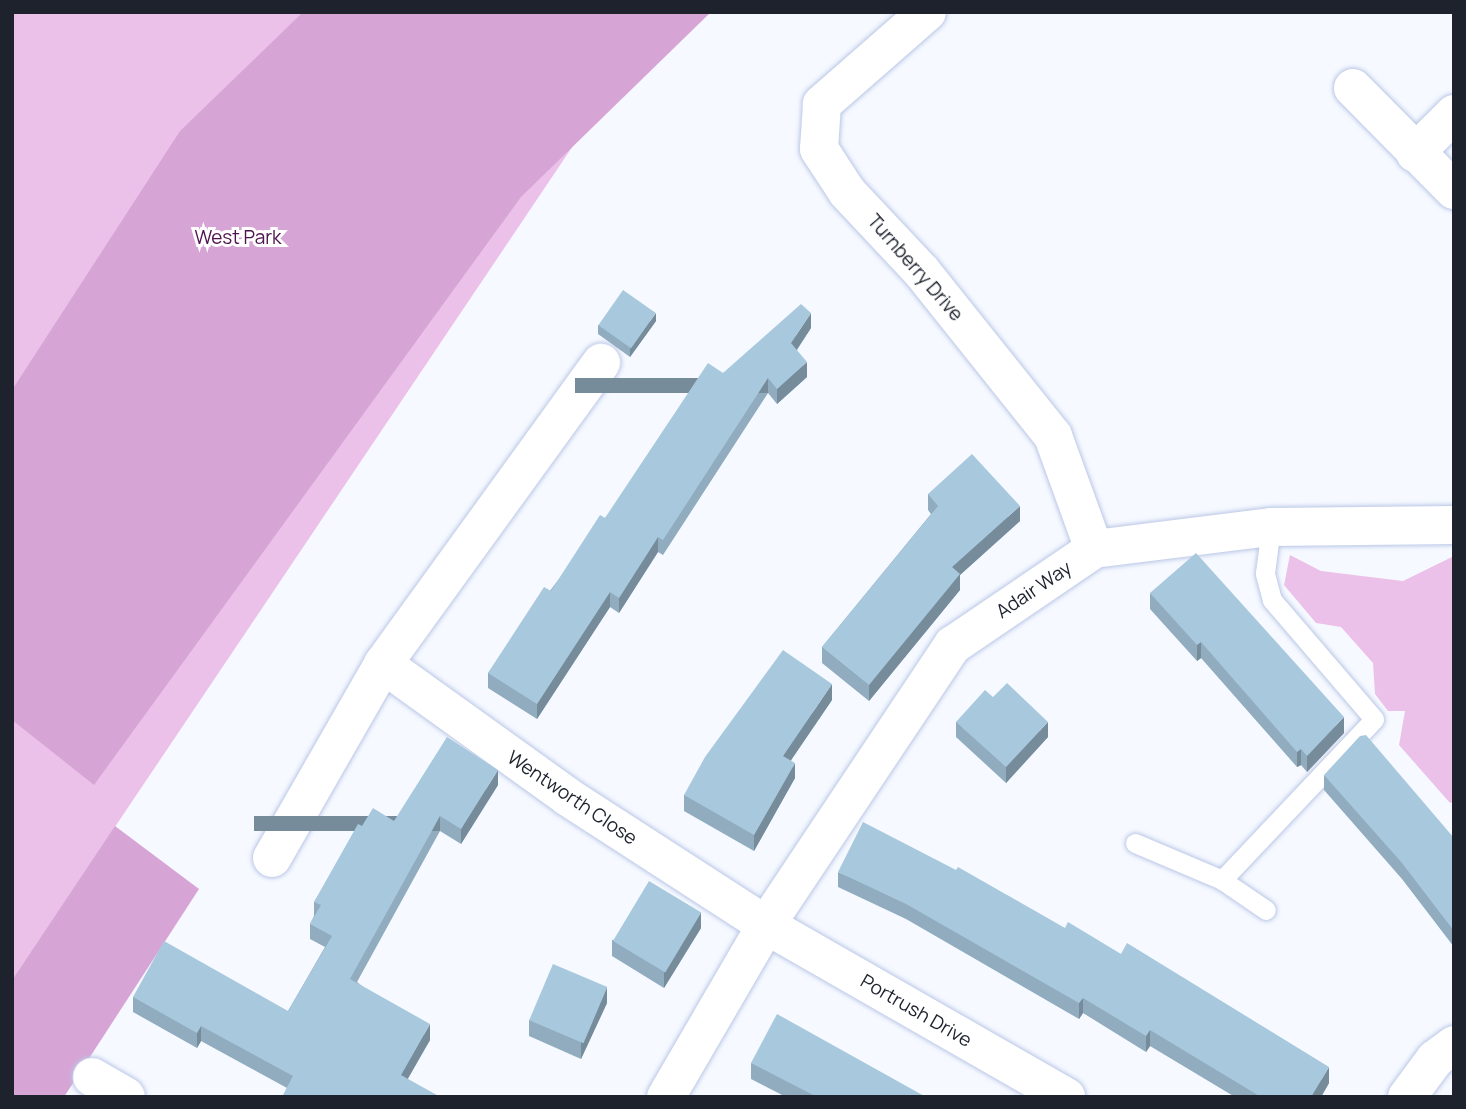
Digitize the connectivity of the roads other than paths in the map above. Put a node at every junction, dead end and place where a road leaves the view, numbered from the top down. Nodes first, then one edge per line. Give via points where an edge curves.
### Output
1 (927, 12) edge
2 (1353, 88) dead end
3 (1454, 114) edge
4 (1415, 153) junction
5 (1454, 190) edge
6 (601, 363) dead end
7 (1454, 525) edge
8 (1271, 527) junction
9 (1094, 550) junction
10 (383, 664) junction
11 (1135, 843) dead end
12 (272, 858) dead end
13 (1222, 880) junction
14 (1266, 910) dead end
15 (766, 925) junction
16 (1454, 1045) edge
17 (92, 1077) dead end
18 (126, 1097) edge
19 (666, 1097) edge
20 (1066, 1097) edge
21 (1407, 1097) edge

1 - 9 street, Turnberry Drive via 822,104 819,149 847,192 922,272 1053,436
2 - 4 street
3 - 4 street
4 - 5 street
6 - 10 street
7 - 8 street, Adair Way
8 - 9 street, Adair Way
8 - 13 lane via 1265,573 1272,600 1374,719
9 - 15 street, Adair Way via 953,645
10 - 12 street
10 - 15 street, Wentworth Close via 568,797
11 - 13 lane
13 - 14 lane
15 - 19 street, Adair Way
15 - 20 street, Portrush Drive
16 - 21 street via 1435,1059
17 - 18 street

